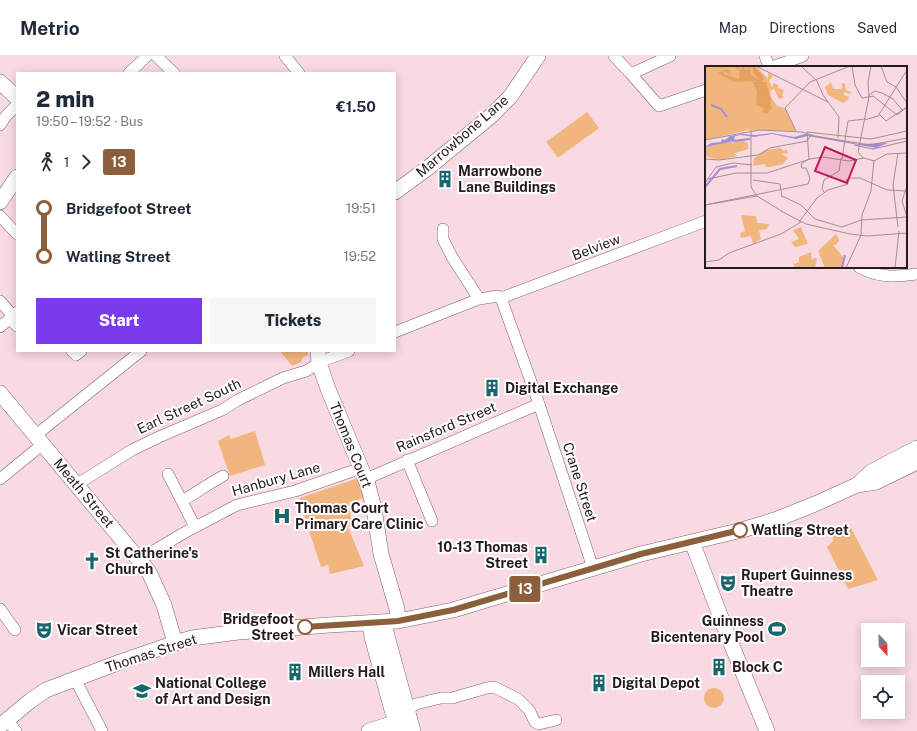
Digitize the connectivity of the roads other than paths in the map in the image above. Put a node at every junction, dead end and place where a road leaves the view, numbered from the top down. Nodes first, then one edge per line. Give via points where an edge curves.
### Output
1 (147, 56) edge
2 (156, 56) edge
3 (285, 56) edge
4 (538, 56) edge
5 (614, 56) edge
6 (670, 56) edge
7 (764, 56) edge
8 (803, 56) edge
9 (769, 66) edge
10 (775, 66) edge
11 (131, 72) edge
12 (173, 72) edge
13 (298, 72) edge
14 (631, 74) junction
15 (0, 82) edge
16 (705, 90) edge
17 (16, 97) edge
18 (16, 106) edge
19 (0, 125) edge
20 (16, 178) edge
21 (396, 191) edge
22 (0, 202) edge
23 (0, 216) edge
24 (703, 222) edge
25 (443, 229) dead end
26 (16, 233) edge
27 (861, 268) edge
28 (917, 274) edge
29 (501, 298) junction
30 (479, 299) junction
31 (0, 301) edge
32 (14, 318) edge
33 (0, 328) edge
34 (396, 332) edge
35 (344, 352) edge
36 (133, 353) edge
37 (319, 357) edge
38 (0, 393) edge
39 (539, 404) junction
40 (39, 439) junction
41 (917, 448) edge
42 (407, 460) junction
43 (917, 462) edge
44 (168, 474) dead end
45 (364, 474) junction
46 (222, 476) dead end
47 (0, 479) edge
48 (76, 485) junction
49 (857, 485) junction
50 (182, 501) junction
51 (432, 521) dead end
52 (195, 527) junction
53 (692, 542) junction
54 (139, 560) junction
55 (593, 568) junction
56 (0, 609) edge
57 (384, 622) junction
58 (15, 630) dead end
59 (175, 643) junction
60 (75, 679) junction
61 (556, 720) dead end
62 (401, 721) edge
63 (8, 726) edge
64 (102, 731) edge
65 (369, 731) edge
66 (412, 731) edge
67 (767, 731) edge

1 - 11 street
2 - 12 street
3 - 13 street
4 - 21 main road, Marrowbone Lane via 510,97 491,116
5 - 14 street
6 - 14 street
7 - 9 street
8 - 10 street
14 - 16 street via 659,106
15 - 17 main road
18 - 19 street
20 - 22 main road
23 - 26 street
24 - 29 street, Belview
25 - 30 street via 443,239 452,257
27 - 28 street via 878,275
29 - 30 street, Belview via 498,296
29 - 39 street, Crane Street
30 - 34 street, Belview
31 - 32 street
32 - 33 street
35 - 37 street, Earl Street South
36 - 40 street
37 - 45 main road, Thomas Court via 328,389
37 - 48 street, Earl Street South via 306,371 283,378 222,410 132,450
38 - 40 main road, Meath Street
39 - 42 street, Rainsford Street
39 - 55 street, Crane Street
40 - 47 street
40 - 48 main road, Meath Street
41 - 49 main road via 871,472
42 - 45 street, Rainsford Street
42 - 51 street
43 - 49 main road via 876,482
44 - 50 street
45 - 52 street, Hanbury Lane via 237,505
45 - 57 main road, Thomas Court via 374,509 381,554 396,608
46 - 50 street
48 - 54 main road, Meath Street
49 - 53 main road, Thomas Street via 782,517
50 - 52 street
52 - 54 street, Hanbury Lane
53 - 55 main road, Thomas Street
53 - 67 main road
54 - 59 main road, Meath Street via 156,584
55 - 57 main road, Thomas Street via 453,610
56 - 58 street
57 - 59 main road, Thomas Street via 238,632 192,638
57 - 62 main road via 372,637 392,710
59 - 60 main road, Thomas Street
60 - 63 main road, Thomas Street via 39,694
60 - 64 street
61 - 62 street via 539,724 535,722 530,710 518,699 494,687 416,704
62 - 65 main road
62 - 66 main road

